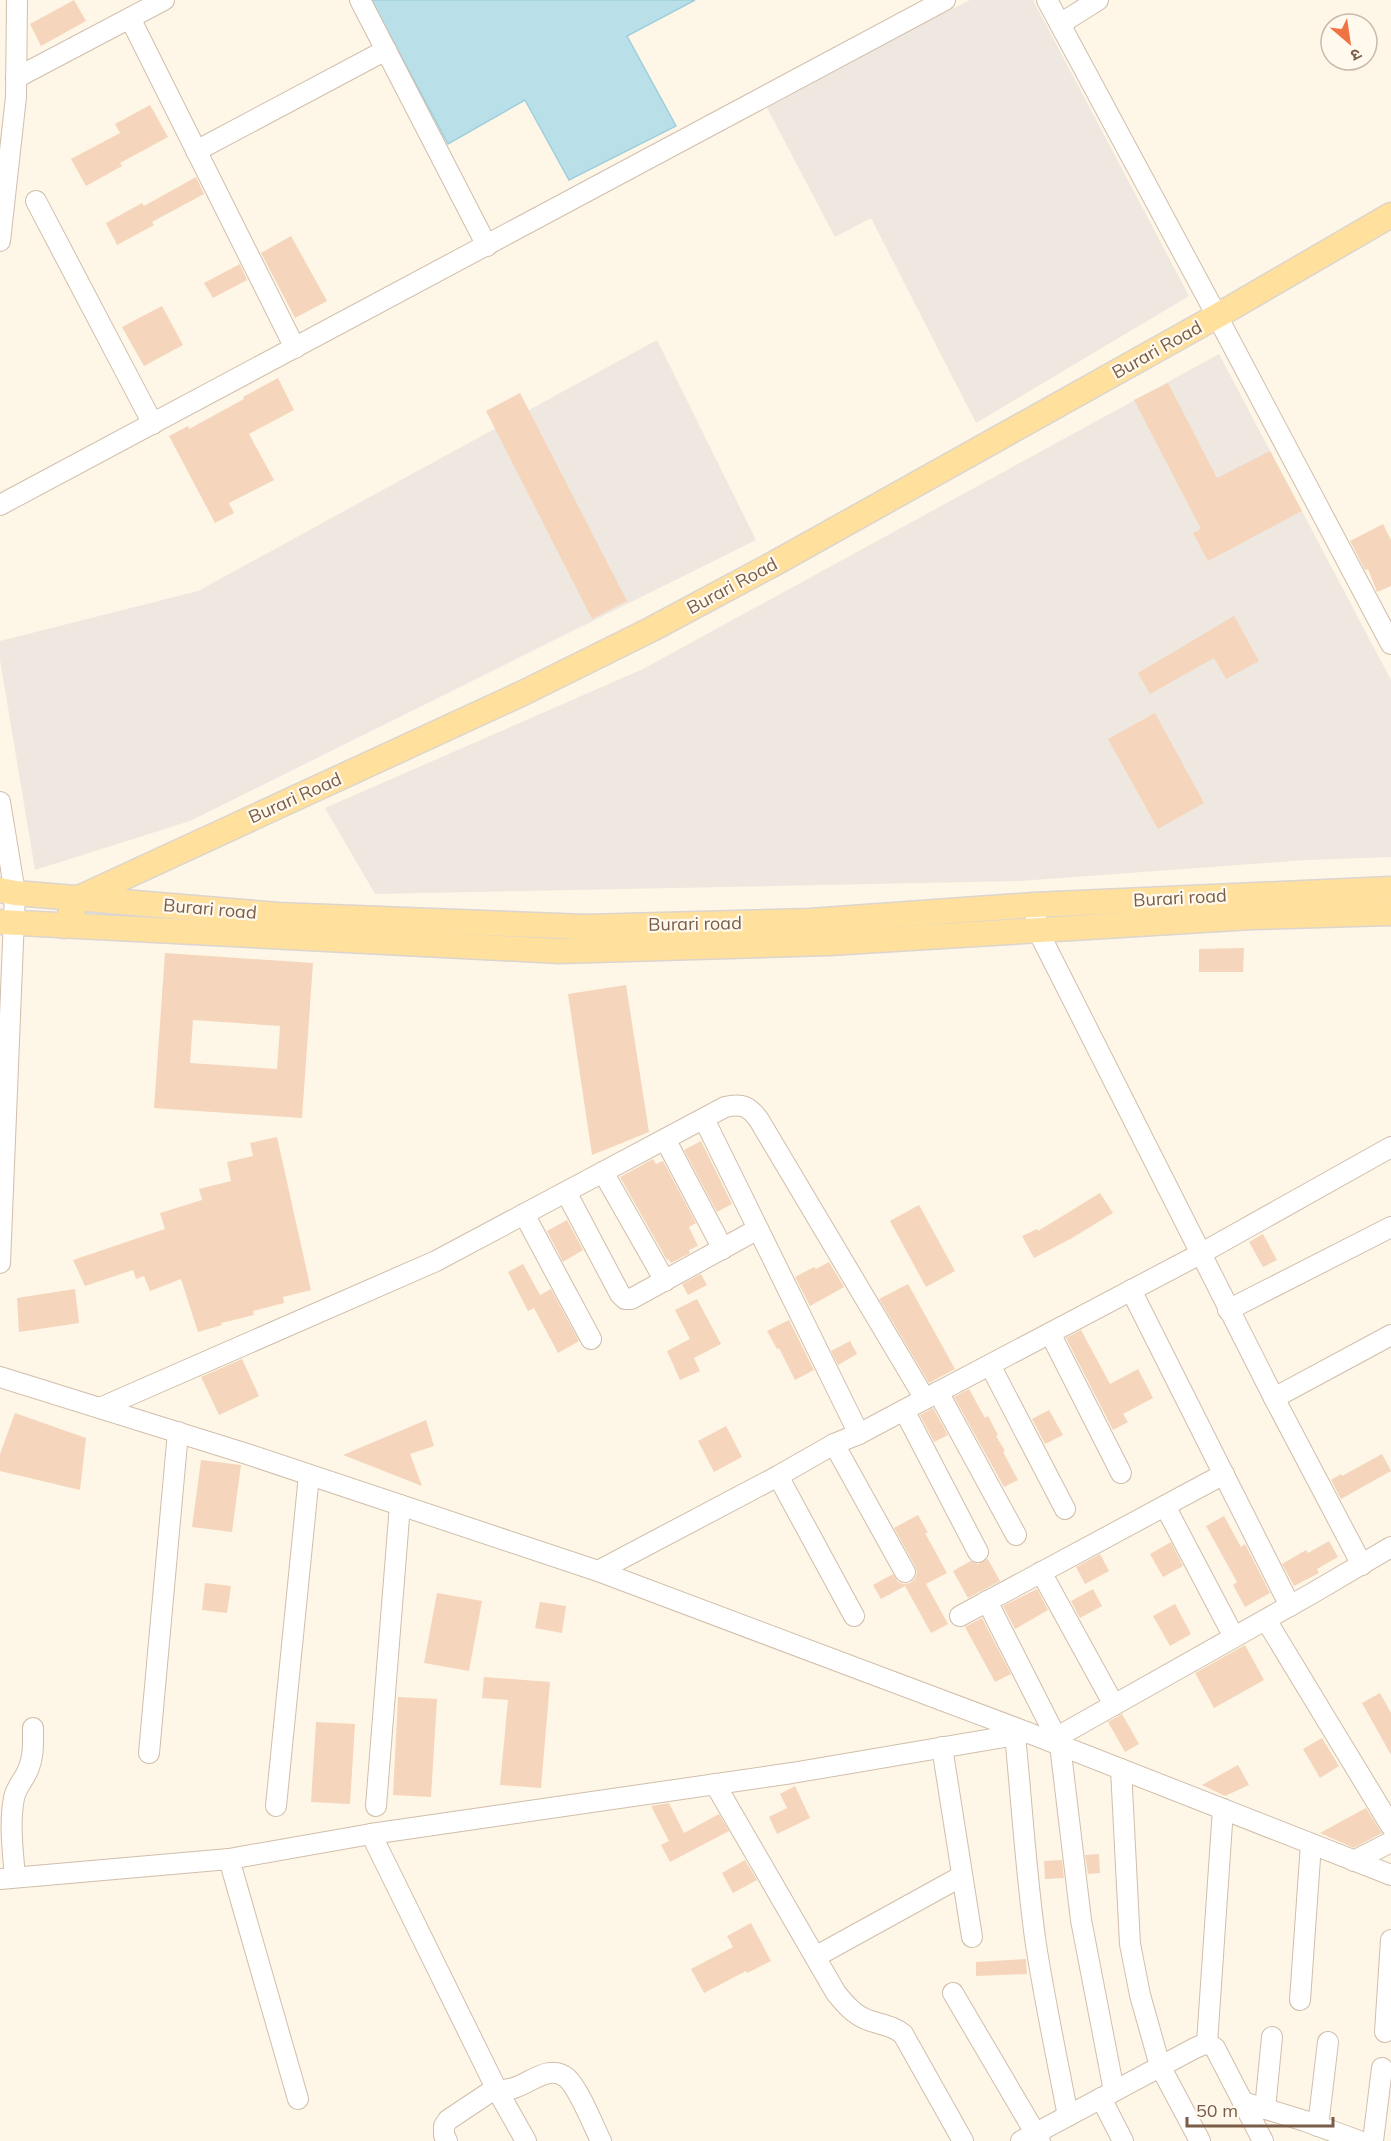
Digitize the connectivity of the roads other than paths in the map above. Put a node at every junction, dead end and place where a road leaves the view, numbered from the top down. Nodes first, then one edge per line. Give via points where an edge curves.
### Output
1 (17, 0) edge
2 (164, 0) edge
3 (360, 0) edge
4 (945, 0) edge
5 (1047, 0) edge
6 (1098, 0) edge
7 (130, 18) junction
8 (1060, 24) junction
9 (386, 50) junction
10 (16, 78) junction
11 (196, 151) junction
12 (4, 188) edge
13 (36, 201) dead end
14 (1391, 215) edge
15 (0, 241) edge
16 (487, 246) junction
17 (1217, 316) junction
18 (295, 348) junction
19 (153, 424) junction
20 (0, 505) edge
21 (1391, 645) edge
22 (0, 802) edge
23 (1391, 889) edge
24 (7, 892) edge
25 (79, 898) junction
26 (1034, 905) junction
27 (1391, 913) edge
28 (7, 923) edge
29 (64, 926) junction
30 (1038, 931) junction
31 (704, 1119) junction
32 (665, 1139) junction
33 (1391, 1147) edge
34 (603, 1172) junction
35 (566, 1192) junction
36 (524, 1214) junction
37 (1391, 1227) edge
38 (758, 1229) junction
39 (723, 1249) junction
40 (1200, 1254) junction
41 (0, 1263) edge
42 (665, 1281) junction
43 (1131, 1290) junction
44 (1228, 1310) junction
45 (1050, 1333) junction
46 (1391, 1335) edge
47 (591, 1339) dead end
48 (990, 1365) junction
49 (0, 1377) edge
50 (931, 1396) junction
51 (1274, 1398) junction
52 (99, 1408) junction
53 (904, 1410) junction
54 (178, 1432) junction
55 (859, 1434) junction
56 (834, 1444) junction
57 (1121, 1473) dead end
58 (1224, 1474) junction
59 (309, 1475) junction
60 (778, 1476) junction
61 (400, 1505) junction
62 (1164, 1506) junction
63 (1065, 1509) dead end
64 (1016, 1535) dead end
65 (1391, 1547) edge
66 (978, 1552) dead end
67 (1362, 1564) junction
68 (598, 1571) junction
69 (905, 1572) dead end
70 (1041, 1572) junction
71 (987, 1601) junction
72 (1290, 1606) junction
73 (854, 1616) dead end
74 (960, 1616) dead end
75 (1266, 1620) junction
76 (1234, 1637) junction
77 (1114, 1704) junction
78 (33, 1728) dead end
79 (1022, 1734) junction
80 (1055, 1741) junction
81 (942, 1747) junction
82 (148, 1753) dead end
83 (1121, 1769) junction
84 (715, 1784) junction
85 (276, 1806) dead end
86 (376, 1806) dead end
87 (1223, 1809) junction
88 (1391, 1826) edge
89 (371, 1834) junction
90 (1391, 1842) edge
91 (1311, 1844) junction
92 (229, 1859) junction
93 (1354, 1861) junction
94 (1391, 1875) edge
95 (962, 1876) junction
96 (7, 1878) edge
97 (972, 1937) dead end
98 (1391, 1940) edge
99 (815, 1957) junction
100 (953, 1993) dead end
101 (1300, 2000) dead end
102 (1384, 2032) dead end
103 (1272, 2037) dead end
104 (1328, 2042) dead end
105 (1207, 2043) junction
106 (1160, 2066) junction
107 (1382, 2068) dead end
108 (496, 2088) junction
109 (1108, 2095) junction
110 (298, 2099) dead end
111 (1243, 2102) junction
112 (1266, 2109) junction
113 (1068, 2116) junction
114 (1314, 2129) edge
115 (1032, 2138) edge
116 (447, 2141) edge
117 (526, 2141) edge
118 (601, 2141) edge
119 (963, 2141) edge
120 (1123, 2141) edge
121 (1200, 2141) edge
122 (1263, 2141) edge
123 (1359, 2141) edge
124 (1373, 2141) edge

1 - 10 street
2 - 7 street
3 - 9 street
4 - 16 street
5 - 8 street
6 - 8 street
7 - 10 street
7 - 11 street
8 - 17 street
9 - 11 street
9 - 16 street
10 - 12 street
11 - 18 street
12 - 15 street
13 - 19 street
14 - 17 main road, Burari Road
16 - 18 street
17 - 21 street
17 - 25 main road, Burari Road via 652,629 440,732
18 - 19 street
19 - 20 street
22 - 24 street
23 - 26 main road, Burari road
24 - 25 main road, Burari road
24 - 28 street
25 - 26 main road, Burari road via 278,915 586,927 810,921
25 - 29 main road
26 - 30 street
27 - 30 main road, Burari road via 1252,917
28 - 29 main road, Burari road
28 - 41 street
29 - 30 main road, Burari road via 559,951 829,943
30 - 40 street
31 - 32 street
31 - 38 street
31 - 50 street via 735,1105 752,1110
32 - 34 street
32 - 39 street
33 - 40 street
34 - 35 street
34 - 42 street
35 - 36 street
35 - 42 street via 625,1299
36 - 47 street
36 - 52 street via 436,1261
37 - 44 street
38 - 39 street
38 - 55 street
39 - 42 street
40 - 43 street
40 - 44 street
43 - 45 street
43 - 58 street
44 - 51 street
45 - 48 street
45 - 57 street
46 - 51 street
48 - 50 street
48 - 63 street
49 - 52 street
50 - 53 street
50 - 64 street
51 - 67 street
52 - 54 street
53 - 55 street
53 - 66 street
54 - 59 street
54 - 82 street
55 - 56 street
56 - 60 street
56 - 69 street
58 - 62 street
58 - 72 street
59 - 61 street
59 - 85 street
60 - 68 street
60 - 73 street
61 - 68 street
61 - 86 street
62 - 70 street
62 - 76 street
65 - 67 street
67 - 72 street
68 - 79 street
70 - 71 street
70 - 77 street
71 - 74 street
71 - 80 street
72 - 75 street
75 - 76 street
75 - 88 street
76 - 77 street
77 - 80 street
78 - 96 street via 33,1754 14,1798
79 - 80 street
79 - 81 street
79 - 113 street via 1028,1881 1043,1989
80 - 83 street
80 - 109 street
81 - 84 street
81 - 95 street
83 - 87 street
83 - 106 street via 1130,1944
84 - 89 street
84 - 99 street
87 - 91 street
87 - 105 street
89 - 92 street
89 - 108 street
90 - 93 street
91 - 93 street
91 - 101 street
92 - 96 street
92 - 110 street
93 - 94 street
95 - 97 street
95 - 99 street
98 - 102 street
99 - 119 street via 847,2007 868,2021 894,2027 903,2034
100 - 115 street
103 - 112 street
104 - 114 street
105 - 106 street
105 - 111 street via 1215,2048
106 - 109 street
106 - 121 street
107 - 124 street
108 - 116 street via 448,2120 444,2126
108 - 117 street
108 - 118 street via 504,2092 514,2089 545,2073 566,2077
109 - 113 street
109 - 120 street
111 - 112 street
111 - 122 street
112 - 114 street
113 - 115 street
114 - 123 street

